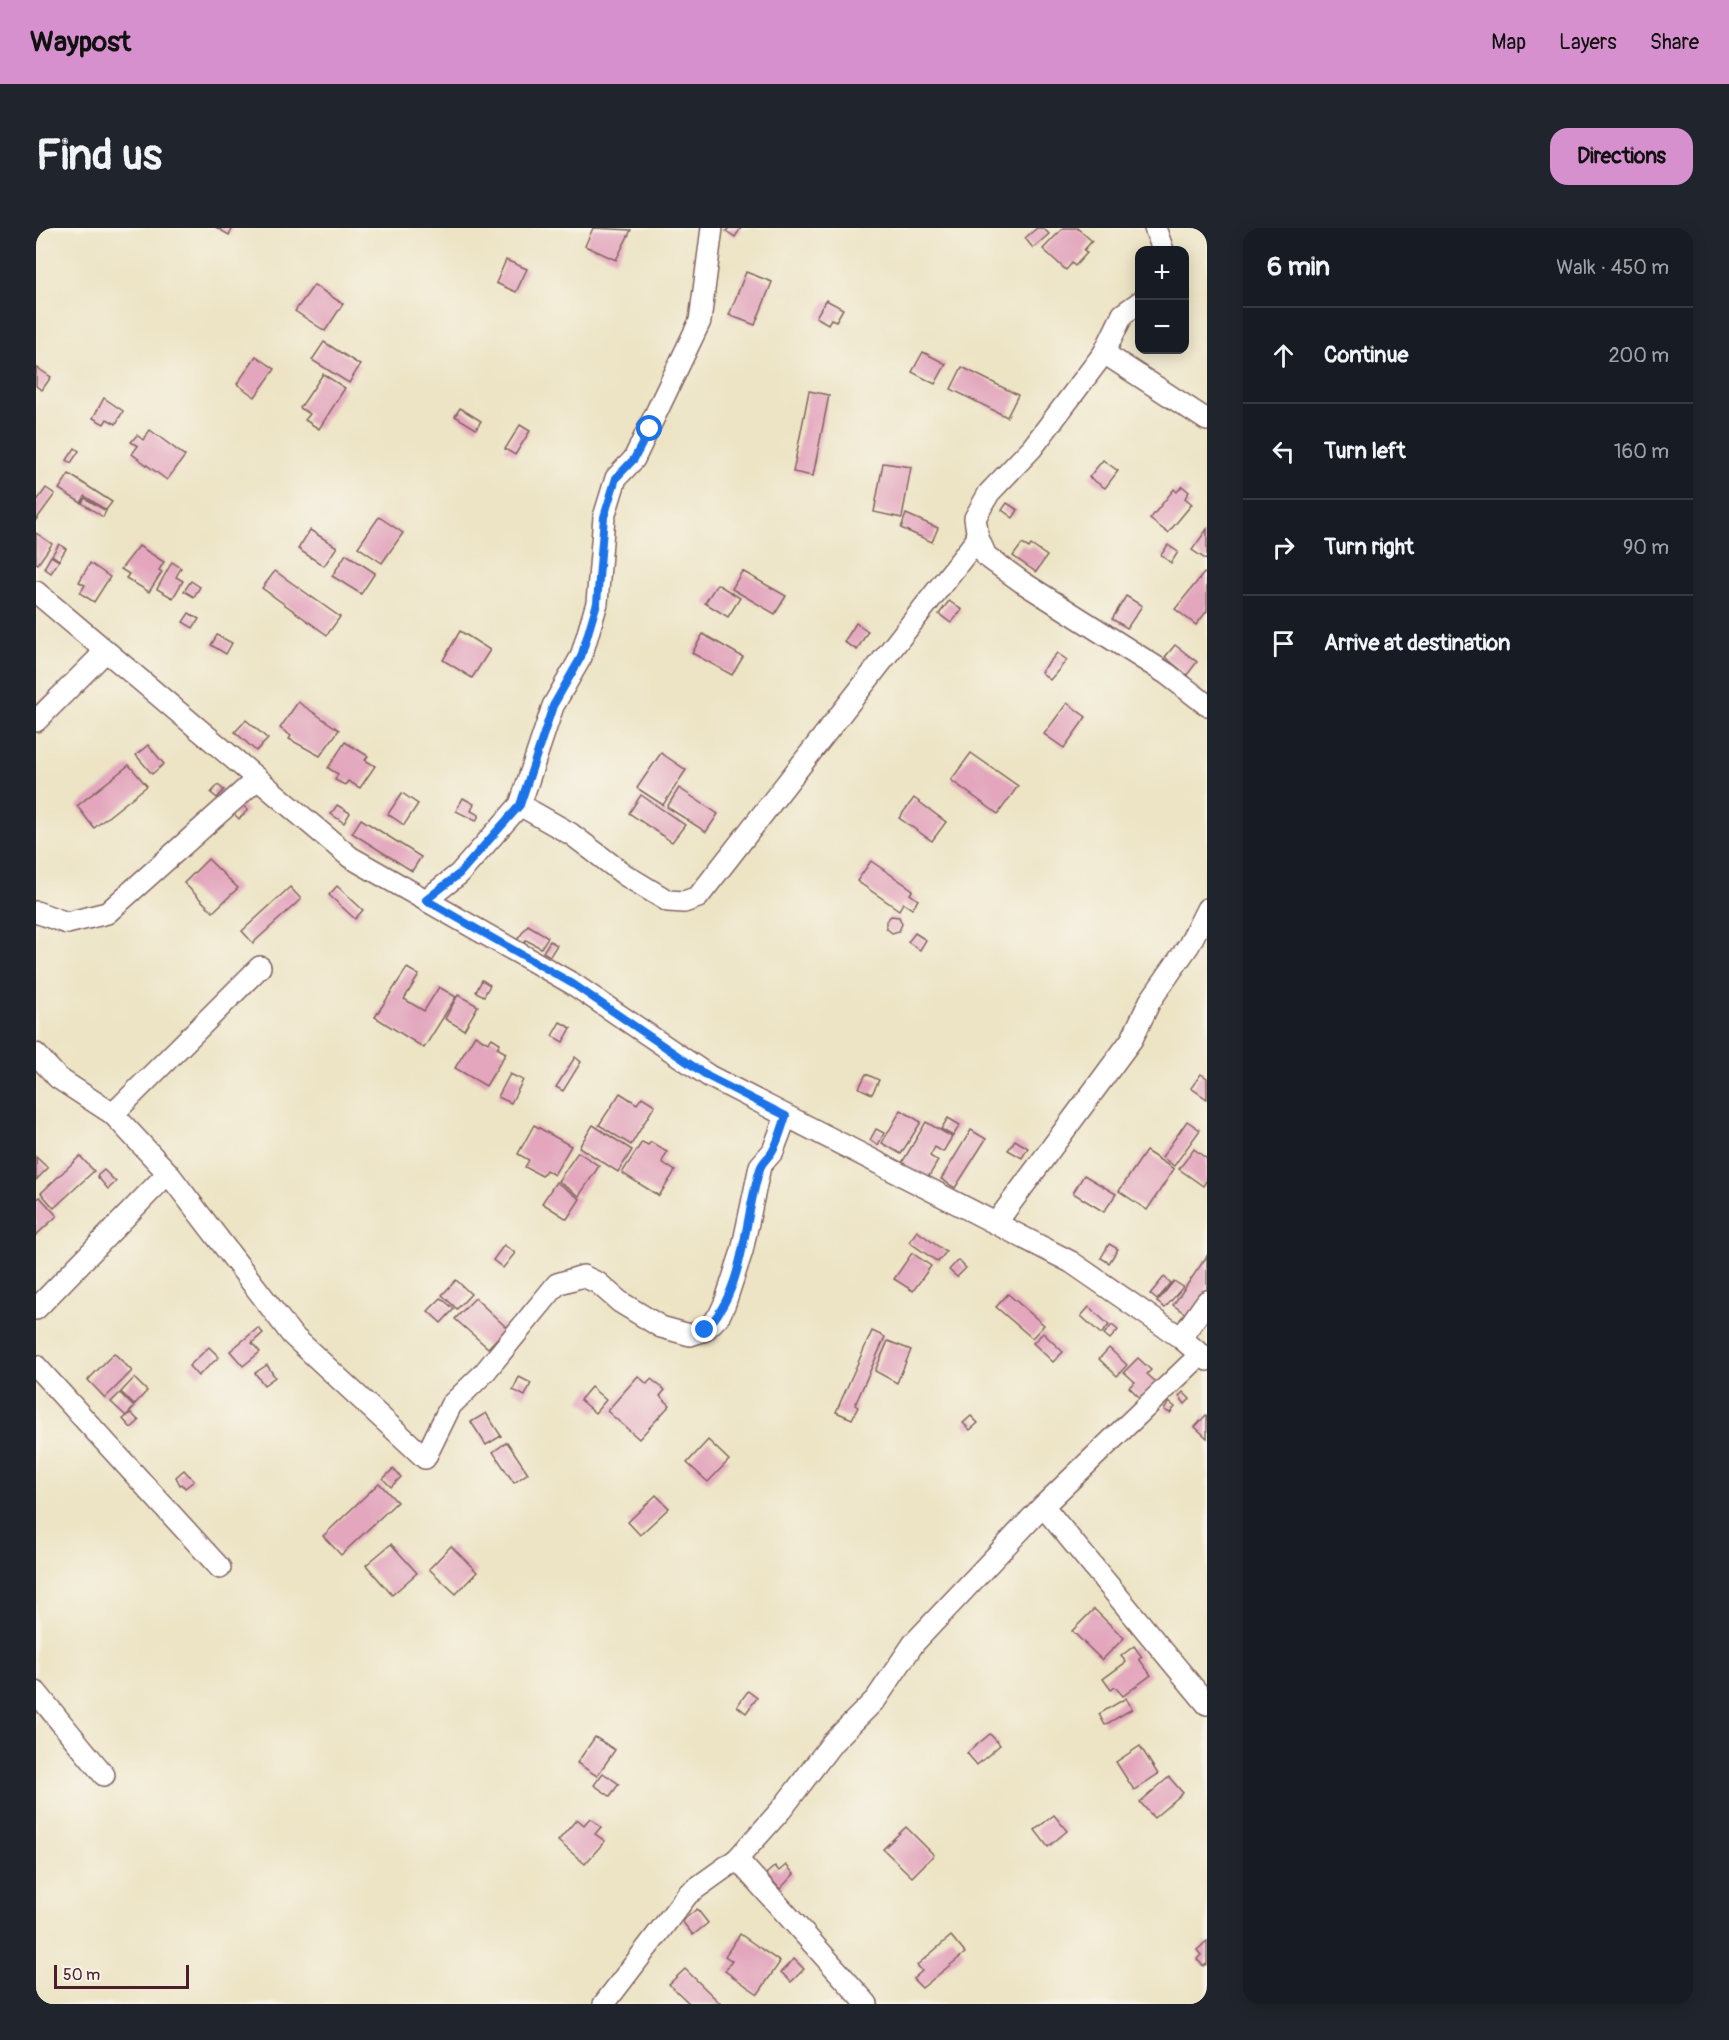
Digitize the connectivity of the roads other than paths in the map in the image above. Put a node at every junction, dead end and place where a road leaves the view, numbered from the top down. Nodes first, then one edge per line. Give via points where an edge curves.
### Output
1 (712, 228) edge
2 (1155, 228) edge
3 (1162, 246) edge
4 (1135, 306) edge
5 (1104, 353) junction
6 (1207, 420) edge
7 (978, 538) junction
8 (36, 592) edge
9 (105, 652) junction
10 (1207, 705) edge
11 (36, 721) edge
12 (257, 779) junction
13 (520, 805) junction
14 (426, 900) junction
15 (1207, 909) edge
16 (36, 912) edge
17 (260, 967) dead end
18 (36, 1054) edge
19 (113, 1114) junction
20 (786, 1116) junction
21 (168, 1173) junction
22 (996, 1223) junction
23 (1207, 1301) edge
24 (36, 1309) edge
25 (1181, 1338) junction
26 (1204, 1357) edge
27 (36, 1365) edge
28 (1042, 1506) junction
29 (220, 1568) dead end
30 (36, 1692) edge
31 (1207, 1704) edge
32 (104, 1775) dead end
33 (736, 1859) junction
34 (604, 2004) edge
35 (867, 2004) edge

1 - 13 street via 700,321 634,459 616,478 604,517 597,603 581,657 553,706
2 - 3 street
4 - 5 street via 1123,314
5 - 6 street
5 - 7 street via 1032,448 989,493 975,518
7 - 10 street via 986,556 1167,674
7 - 13 street via 698,897 684,902 669,901 626,875 572,834
8 - 9 street
9 - 11 street
9 - 12 street
12 - 14 street via 350,857
12 - 16 street via 107,913 67,923
13 - 14 street via 459,874
14 - 20 street via 573,984 709,1077
15 - 22 street via 1189,945 1150,1001 1132,1040
17 - 19 street
18 - 19 street via 58,1078
19 - 21 street
20 - 21 street via 773,1151 760,1166 742,1251 725,1303 705,1330 690,1335 661,1327 583,1276 557,1284 484,1373 452,1404 425,1458 292,1335
20 - 22 street
21 - 24 street
22 - 25 street via 1071,1262
23 - 25 street
25 - 26 street
26 - 28 street
27 - 29 street
28 - 31 street
28 - 33 street via 914,1643 876,1699 833,1742 781,1810
30 - 32 street
33 - 34 street via 688,1894
33 - 35 street

